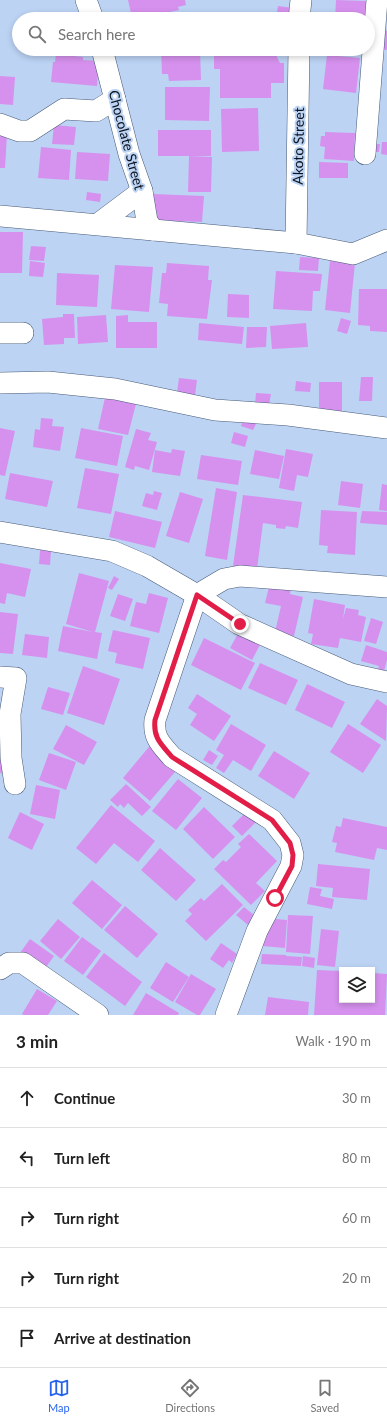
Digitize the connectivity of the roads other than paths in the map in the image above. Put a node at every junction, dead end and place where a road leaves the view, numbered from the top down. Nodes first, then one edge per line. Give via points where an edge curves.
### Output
1 (86, 0) edge
2 (301, 0) edge
3 (377, 0) edge
4 (90, 12) edge
5 (300, 12) edge
6 (375, 26) edge
7 (104, 56) edge
8 (299, 56) edge
9 (373, 56) edge
10 (116, 99) junction
11 (0, 124) edge
12 (365, 154) dead end
13 (142, 191) junction
14 (0, 216) edge
15 (98, 224) junction
16 (153, 230) junction
17 (387, 240) edge
18 (296, 243) junction
19 (23, 333) dead end
20 (0, 334) edge
21 (0, 383) edge
22 (387, 428) edge
23 (0, 532) edge
24 (387, 587) edge
25 (197, 595) junction
26 (0, 677) edge
27 (387, 682) edge
28 (15, 784) dead end
29 (0, 969) edge
30 (98, 1015) edge
31 (226, 1015) edge

1 - 4 street
2 - 5 street
3 - 6 street
7 - 10 street, Chocolate Street
8 - 18 street, Akoto Street
9 - 12 street
10 - 11 street via 96,111 64,109 30,130 19,131
10 - 13 street, Chocolate Street via 129,154
13 - 15 street
13 - 16 street, Chocolate Street via 147,221
14 - 15 street
15 - 16 street
16 - 18 street
17 - 18 street via 353,254
19 - 20 street
21 - 22 street via 48,382 115,389 215,410 288,415
23 - 25 street via 112,551 147,566
24 - 25 street via 240,576 224,579
25 - 27 street via 240,624 351,674
25 - 31 street via 155,720 154,731 172,757 272,820 290,843 293,855 292,866 257,931
26 - 28 street via 16,678 10,714 11,758
29 - 30 street via 9,963 23,963

